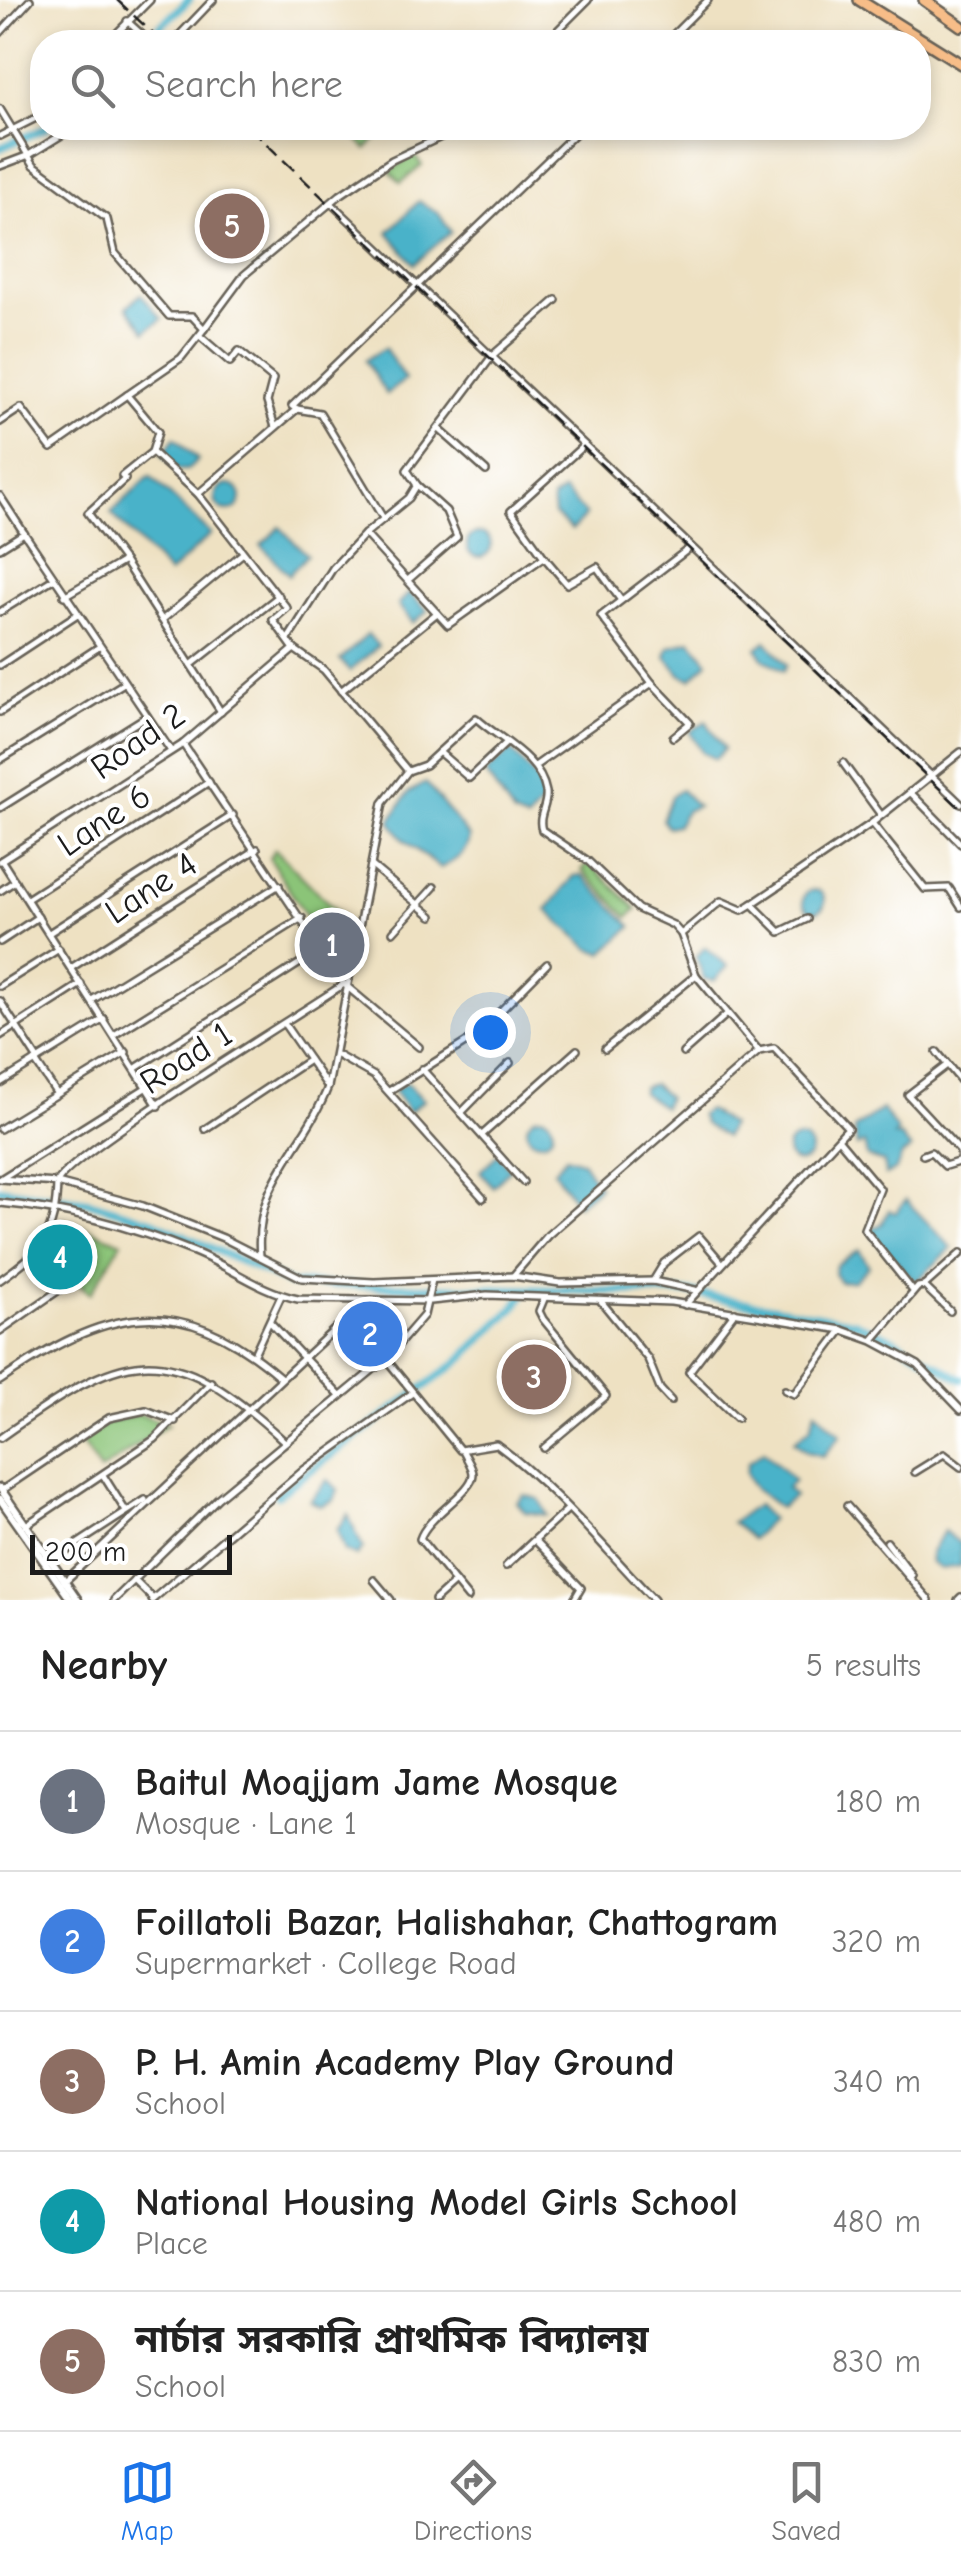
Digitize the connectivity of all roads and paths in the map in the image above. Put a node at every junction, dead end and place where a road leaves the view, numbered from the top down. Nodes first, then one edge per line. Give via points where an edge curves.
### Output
1 (30, 0) edge
2 (150, 0) edge
3 (213, 0) edge
4 (588, 0) edge
5 (708, 0) edge
6 (859, 0) edge
7 (924, 0) edge
8 (127, 20) junction
9 (961, 26) edge
10 (118, 30) edge
11 (137, 30) edge
12 (184, 30) edge
13 (558, 30) edge
14 (678, 30) edge
15 (907, 30) edge
16 (0, 33) edge
17 (931, 45) edge
18 (961, 64) edge
19 (0, 108) edge
20 (30, 123) edge
21 (15, 132) junction
22 (0, 136) edge
23 (53, 140) edge
24 (434, 140) edge
25 (568, 140) edge
26 (29, 155) junction
27 (0, 166) edge
28 (332, 204) junction
29 (417, 284) junction
30 (556, 300) dead end
31 (204, 329) junction
32 (202, 337) junction
33 (492, 356) junction
34 (127, 394) junction
35 (297, 409) junction
36 (0, 422) edge
37 (275, 427) junction
38 (439, 429) junction
39 (584, 444) junction
40 (152, 452) junction
41 (486, 471) dead end
42 (418, 485) junction
43 (198, 494) junction
44 (0, 496) edge
45 (383, 518) junction
46 (24, 533) junction
47 (365, 534) junction
48 (691, 547) junction
49 (0, 548) edge
50 (243, 553) junction
51 (544, 557) junction
52 (124, 561) junction
53 (53, 578) junction
54 (408, 581) junction
55 (64, 596) junction
56 (279, 596) junction
57 (620, 599) junction
58 (0, 612) edge
59 (437, 614) junction
60 (76, 615) junction
61 (162, 620) junction
62 (288, 639) junction
63 (99, 647) junction
64 (294, 648) junction
65 (0, 665) edge
66 (190, 666) junction
67 (124, 684) junction
68 (652, 684) junction
69 (340, 692) junction
70 (0, 712) edge
71 (221, 712) junction
72 (146, 716) junction
73 (673, 737) dead end
74 (183, 744) junction
75 (505, 744) junction
76 (171, 751) junction
77 (440, 752) junction
78 (961, 752) edge
79 (0, 760) edge
80 (842, 763) dead end
81 (534, 766) junction
82 (408, 771) junction
83 (929, 776) junction
84 (209, 782) junction
85 (910, 792) junction
86 (961, 804) edge
87 (0, 808) edge
88 (233, 815) junction
89 (881, 815) junction
90 (872, 823) junction
91 (961, 844) edge
92 (256, 849) junction
93 (0, 860) edge
94 (372, 866) junction
95 (15, 882) junction
96 (279, 885) junction
97 (434, 887) dead end
98 (0, 892) edge
99 (26, 899) junction
100 (418, 903) junction
101 (752, 904) junction
102 (961, 907) edge
103 (432, 916) dead end
104 (38, 917) junction
105 (302, 918) junction
106 (807, 919) dead end
107 (393, 932) dead end
108 (49, 933) junction
109 (682, 934) junction
110 (0, 942) edge
111 (59, 948) junction
112 (322, 949) junction
113 (548, 964) dead end
114 (71, 968) junction
115 (696, 975) junction
116 (81, 984) junction
117 (347, 985) junction
118 (0, 986) edge
119 (92, 1000) junction
120 (0, 1001) edge
121 (726, 1015) junction
122 (104, 1019) junction
123 (284, 1024) junction
124 (16, 1026) junction
125 (114, 1035) junction
126 (0, 1036) edge
127 (419, 1048) dead end
128 (577, 1050) dead end
129 (605, 1050) dead end
130 (760, 1050) junction
131 (126, 1052) junction
132 (937, 1052) dead end
133 (683, 1053) dead end
134 (336, 1055) junction
135 (309, 1060) junction
136 (36, 1061) junction
137 (510, 1062) dead end
138 (948, 1065) junction
139 (136, 1068) junction
140 (422, 1068) junction
141 (961, 1081) edge
142 (0, 1084) edge
143 (147, 1087) junction
144 (328, 1088) junction
145 (389, 1091) junction
146 (56, 1094) junction
147 (160, 1104) junction
148 (461, 1114) junction
149 (0, 1129) edge
150 (205, 1129) dead end
151 (482, 1135) junction
152 (839, 1140) junction
153 (924, 1155) dead end
154 (961, 1161) edge
155 (0, 1179) edge
156 (524, 1182) dead end
157 (58, 1184) junction
158 (483, 1198) dead end
159 (0, 1203) edge
160 (55, 1211) junction
161 (960, 1255) edge
162 (260, 1256) junction
163 (722, 1263) junction
164 (513, 1276) junction
165 (0, 1280) edge
166 (653, 1280) junction
167 (432, 1281) junction
168 (924, 1286) junction
169 (62, 1288) dead end
170 (695, 1291) junction
171 (913, 1292) junction
172 (281, 1296) junction
173 (544, 1299) junction
174 (431, 1300) junction
175 (600, 1300) junction
176 (686, 1304) junction
177 (950, 1311) dead end
178 (734, 1312) junction
179 (270, 1322) junction
180 (336, 1328) dead end
181 (842, 1330) junction
182 (0, 1331) edge
183 (873, 1341) junction
184 (254, 1354) junction
185 (303, 1356) junction
186 (386, 1359) junction
187 (280, 1377) junction
188 (0, 1380) edge
189 (211, 1382) junction
190 (785, 1390) dead end
191 (412, 1394) junction
192 (340, 1396) junction
193 (672, 1400) dead end
194 (248, 1407) junction
195 (961, 1410) edge
196 (738, 1418) dead end
197 (175, 1421) junction
198 (0, 1438) edge
199 (284, 1441) junction
200 (544, 1448) dead end
201 (463, 1451) junction
202 (961, 1467) edge
203 (914, 1472) dead end
204 (103, 1475) junction
205 (0, 1492) edge
206 (152, 1497) junction
207 (846, 1506) dead end
208 (568, 1509) junction
209 (125, 1510) junction
210 (26, 1526) junction
211 (535, 1540) junction
212 (887, 1542) dead end
213 (50, 1561) junction
214 (506, 1566) dead end
215 (134, 1580) junction
216 (374, 1580) dead end
217 (64, 1582) junction
218 (455, 1582) junction
219 (468, 1598) edge
220 (74, 1600) edge
221 (114, 1600) edge
222 (153, 1600) edge
223 (391, 1600) edge
224 (435, 1600) edge
225 (574, 1600) edge
226 (654, 1600) edge
227 (932, 1600) edge

1 - 16 street
2 - 8 street
3 - 12 street
4 - 13 street
5 - 14 street
6 - 15 highway
7 - 9 highway
8 - 10 street
8 - 11 street
17 - 18 highway
19 - 21 street
20 - 21 street
21 - 22 street
21 - 26 street
23 - 26 street
24 - 28 street via 392,160
25 - 29 street
26 - 27 street
26 - 31 street via 44,174 97,208 112,228 115,252 170,316 192,316
28 - 29 street
28 - 31 street via 244,275
29 - 33 street
29 - 35 street via 292,406
30 - 33 street
31 - 32 street
32 - 34 street via 167,370
32 - 37 street via 230,362 239,350 273,379 268,402
33 - 38 street
33 - 39 street
34 - 36 street via 51,448 21,408
34 - 40 street via 158,432
35 - 37 street
35 - 45 street via 320,413
37 - 43 street
38 - 41 street
38 - 42 street via 407,470
39 - 48 street
39 - 51 street via 510,511
40 - 43 street
40 - 52 street via 88,514
42 - 45 street
42 - 54 street via 446,512 457,538
43 - 50 street
44 - 46 street
45 - 47 street
46 - 49 street
46 - 53 street
47 - 54 street
47 - 62 street via 333,568
48 - 57 street
48 - 83 street
50 - 56 street
50 - 61 street
51 - 57 street via 566,584 597,566
51 - 59 street via 448,626
52 - 55 street
52 - 61 street
53 - 55 street
53 - 58 street
54 - 59 street
55 - 60 street
56 - 62 street via 287,608 273,620
56 - 66 street
57 - 68 street via 601,616
59 - 69 street
60 - 63 street
60 - 65 street
61 - 66 street
62 - 64 street
63 - 67 street
63 - 70 street
64 - 69 street
64 - 71 street, Road 2
66 - 71 street
67 - 72 street
67 - 79 street
68 - 73 street via 690,723
68 - 81 street
69 - 82 street
71 - 74 street, Road 2
72 - 76 street
72 - 87 street
74 - 76 street, Road 2
74 - 84 street
75 - 77 street via 469,778
75 - 77 street via 476,718
75 - 81 street
76 - 93 street, Road 2
77 - 82 street
78 - 83 street
80 - 89 street
81 - 109 street via 547,799 542,830 588,861 638,909
82 - 94 street via 383,803
83 - 85 street
83 - 86 street
84 - 88 street
84 - 99 street, Lane 6
85 - 89 street
85 - 91 street
88 - 92 street
88 - 108 street
89 - 90 street
90 - 101 street
90 - 102 street via 925,889 949,888
92 - 96 street
92 - 114 street, Lane 4
93 - 95 street
94 - 100 street
94 - 117 street
95 - 98 street
95 - 99 street
96 - 105 street
96 - 119 street
97 - 100 street
99 - 104 street
100 - 103 street
100 - 107 street
101 - 106 street via 780,932
101 - 109 street via 742,910 722,901
104 - 108 street
104 - 110 street
105 - 112 street
105 - 125 street
108 - 111 street
109 - 115 street
111 - 114 street
111 - 118 street
112 - 117 street
112 - 139 street
113 - 140 street via 476,1036
114 - 116 street
115 - 121 street
115 - 129 street
116 - 119 street
116 - 124 street
117 - 123 street, Road 1
117 - 127 street
117 - 134 street
119 - 122 street
120 - 124 street
121 - 130 street
121 - 133 street
122 - 125 street
122 - 136 street
123 - 135 street
123 - 147 street, Road 1
124 - 126 street
124 - 136 street
125 - 131 street
128 - 151 street
130 - 152 street via 774,1048 845,1122
130 - 164 street via 548,1234
131 - 139 street
131 - 146 street
132 - 138 street
134 - 144 street
134 - 145 street
135 - 144 street
135 - 150 street
136 - 142 street
136 - 146 street
137 - 148 street
138 - 141 street
138 - 154 street via 908,1095
139 - 143 street
140 - 145 street
140 - 148 street
143 - 147 street
143 - 155 street
144 - 162 street via 316,1118 266,1192
145 - 158 street
146 - 149 street
147 - 157 street, Road 1 via 61,1172
148 - 151 street
151 - 156 street
152 - 163 street
152 - 171 street via 880,1190 865,1218 868,1238
153 - 154 street via 931,1152 945,1166
155 - 157 street
157 - 160 street
157 - 162 street via 142,1206
159 - 160 street
160 - 165 street via 42,1248
160 - 172 street via 195,1252
161 - 168 street
162 - 167 street via 318,1281
163 - 166 street via 699,1236
163 - 170 street
164 - 166 street via 560,1283
164 - 167 street
166 - 170 street
167 - 174 street
168 - 171 street
168 - 177 street
169 - 182 street
170 - 176 street
171 - 183 street
172 - 174 street
172 - 179 street
173 - 174 street via 487,1294
173 - 175 street
173 - 200 street via 543,1320 606,1396
174 - 186 street
175 - 176 street
175 - 193 street
176 - 178 street
178 - 181 street
178 - 196 street via 688,1372
179 - 184 street
179 - 185 street
180 - 185 street
181 - 183 street
181 - 190 street via 794,1394
183 - 195 street via 918,1365
184 - 187 street
184 - 188 street via 173,1321 125,1320 68,1337
185 - 187 street
185 - 192 street
186 - 191 street
186 - 192 street
187 - 194 street
189 - 194 street
189 - 197 street
189 - 198 street via 162,1364 100,1372
191 - 201 street
191 - 222 street via 305,1469
192 - 199 street
194 - 199 street
194 - 206 street
197 - 204 street
197 - 205 street via 146,1410 109,1418
199 - 215 street
201 - 208 street via 496,1444
201 - 218 street via 470,1483 420,1535
202 - 203 street via 944,1454
204 - 209 street
204 - 210 street
205 - 210 street
205 - 220 street
206 - 209 street
206 - 217 street
207 - 227 street
208 - 211 street
208 - 226 street
209 - 213 street
210 - 213 street
211 - 214 street
211 - 225 street via 582,1588
212 - 227 street
213 - 217 street
215 - 221 street
215 - 222 street
216 - 223 street
217 - 220 street
218 - 219 street
218 - 224 street

